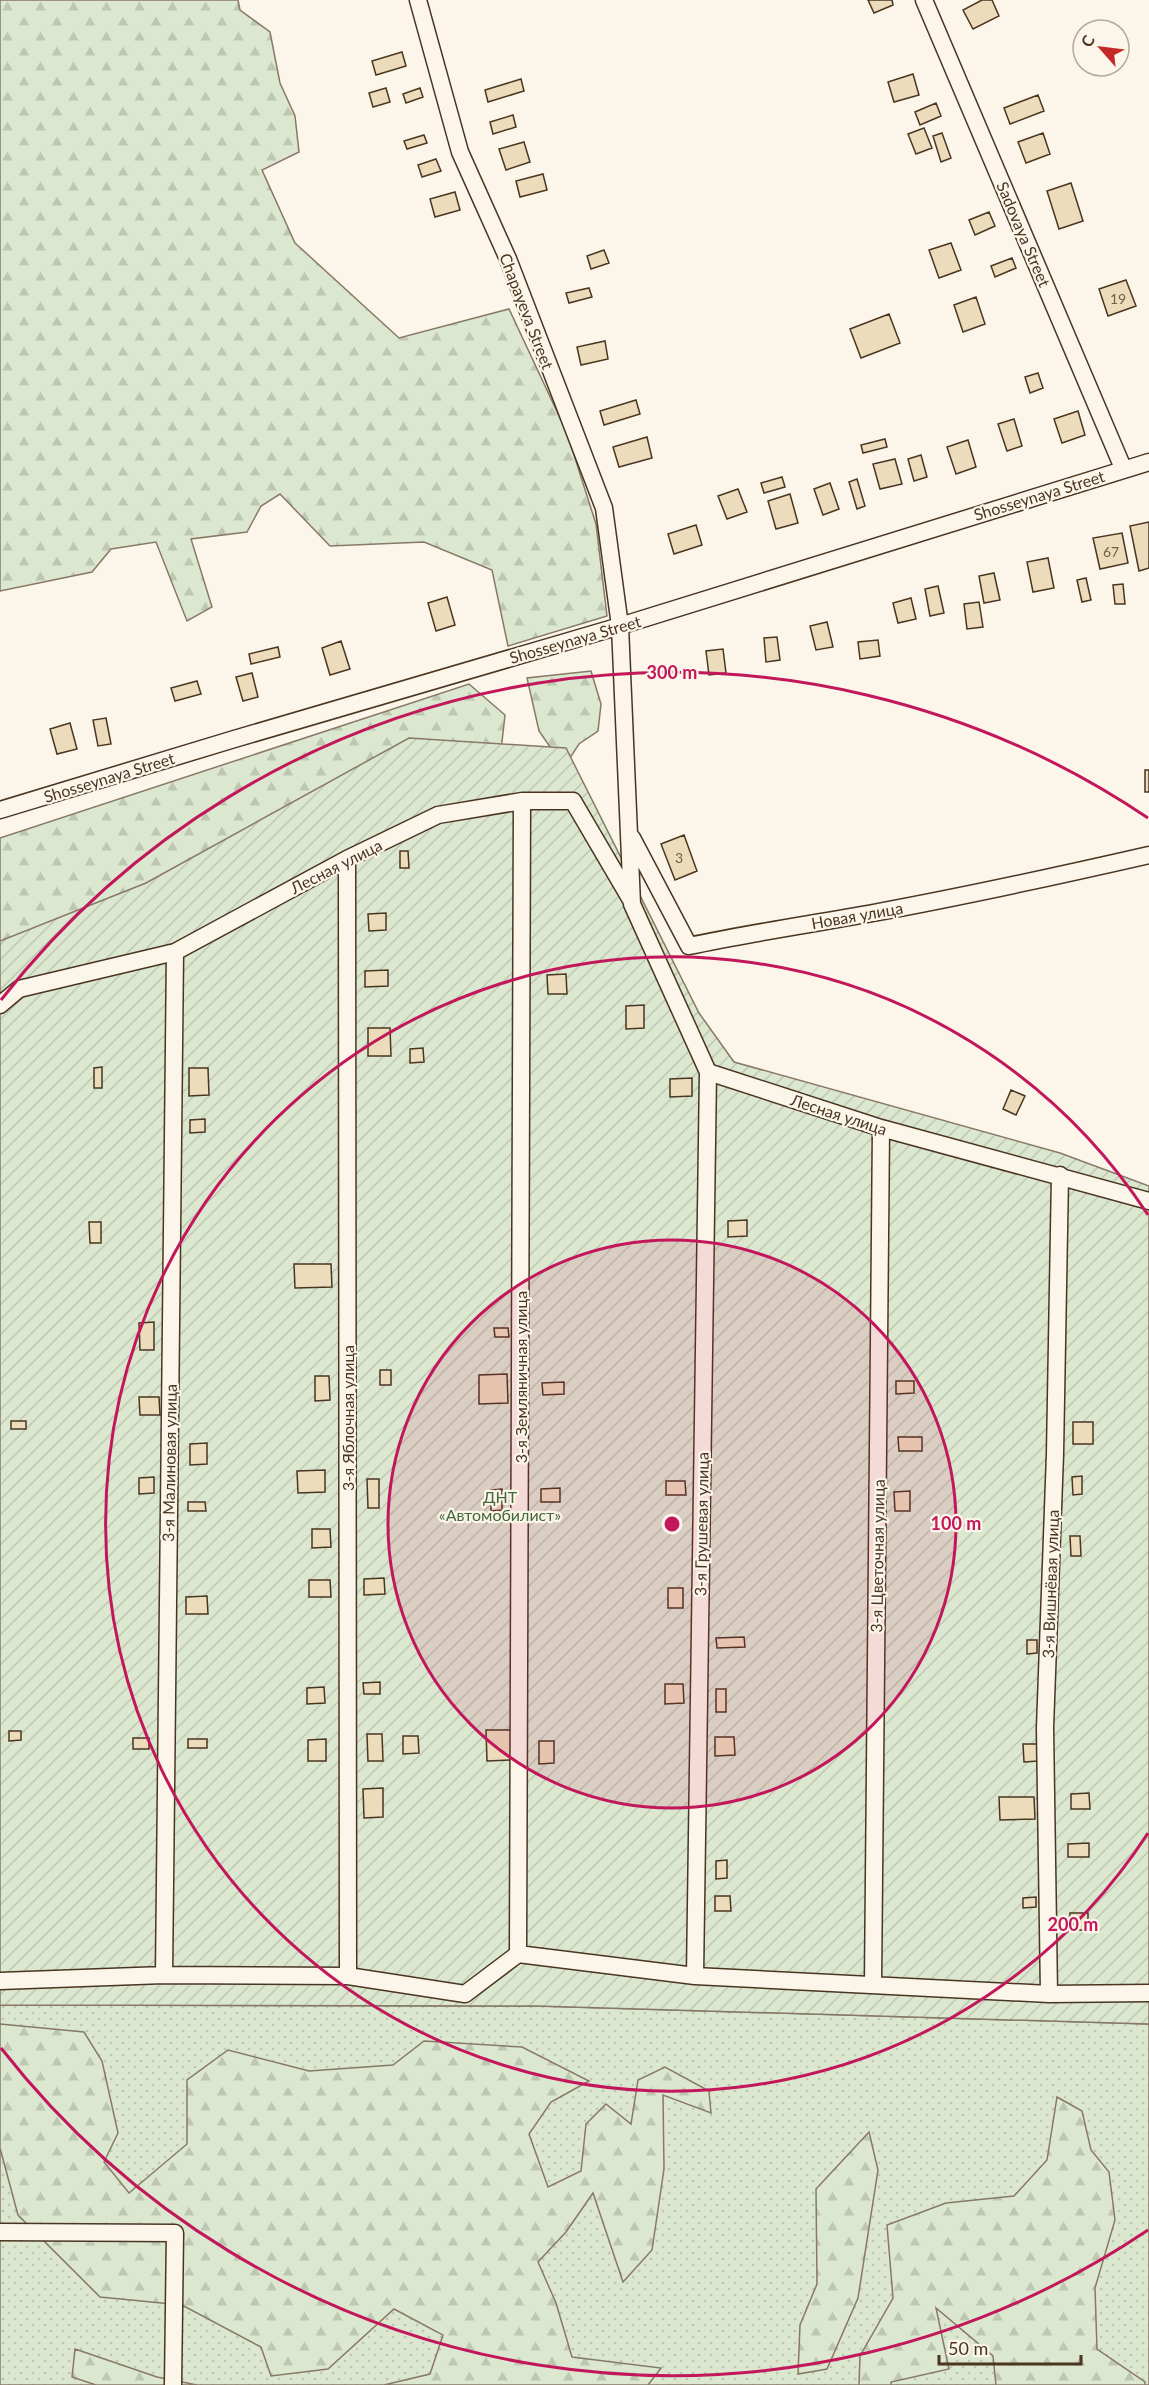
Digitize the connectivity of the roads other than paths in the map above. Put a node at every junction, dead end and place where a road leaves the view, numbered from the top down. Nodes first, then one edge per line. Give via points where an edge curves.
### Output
1 (418, 0) edge
2 (924, 0) edge
3 (1149, 462) edge
4 (1123, 468) junction
5 (620, 626) junction
6 (522, 801) junction
7 (0, 810) edge
8 (630, 834) junction
9 (1149, 855) edge
10 (347, 859) junction
11 (632, 904) junction
12 (175, 952) junction
13 (0, 1005) edge
14 (708, 1071) junction
15 (881, 1128) junction
16 (1060, 1175) junction
17 (1149, 1201) edge
18 (518, 1954) junction
19 (164, 1975) junction
20 (348, 1976) junction
21 (695, 1976) junction
22 (0, 1981) edge
23 (873, 1984) junction
24 (1149, 1993) edge
25 (1049, 1994) junction
26 (0, 2232) edge
27 (173, 2385) edge

1 - 5 street, Chapayeva Street via 459,152 508,259 604,508
2 - 4 street, Sadovaya Street
3 - 4 street, Shosseynaya Street
4 - 5 street, Shosseynaya Street
5 - 7 street, Shosseynaya Street
5 - 8 street, Лесная улица
6 - 10 street, Лесная улица via 438,815
6 - 11 street, Лесная улица via 573,801
6 - 18 street, 3-я Земляничная улица
8 - 9 street, Новая улица via 689,946 987,891
8 - 11 street, Лесная улица
10 - 12 street, Лесная улица
10 - 20 street, 3-я Яблочная улица
11 - 14 street, Лесная улица
12 - 13 street, Лесная улица via 19,988
12 - 19 street, 3-я Малиновая улица
14 - 15 street, Лесная улица
14 - 21 street, 3-я Грушевая улица
15 - 16 street, Лесная улица
15 - 23 street, 3-я Цветочная улица
16 - 17 street, Лесная улица
16 - 25 street, 3-я Вишнёвая улица via 1045,1728
18 - 20 street via 465,1994
18 - 21 street
19 - 20 street
19 - 22 street
21 - 23 street
23 - 25 street
24 - 25 street
26 - 27 street via 175,2233

